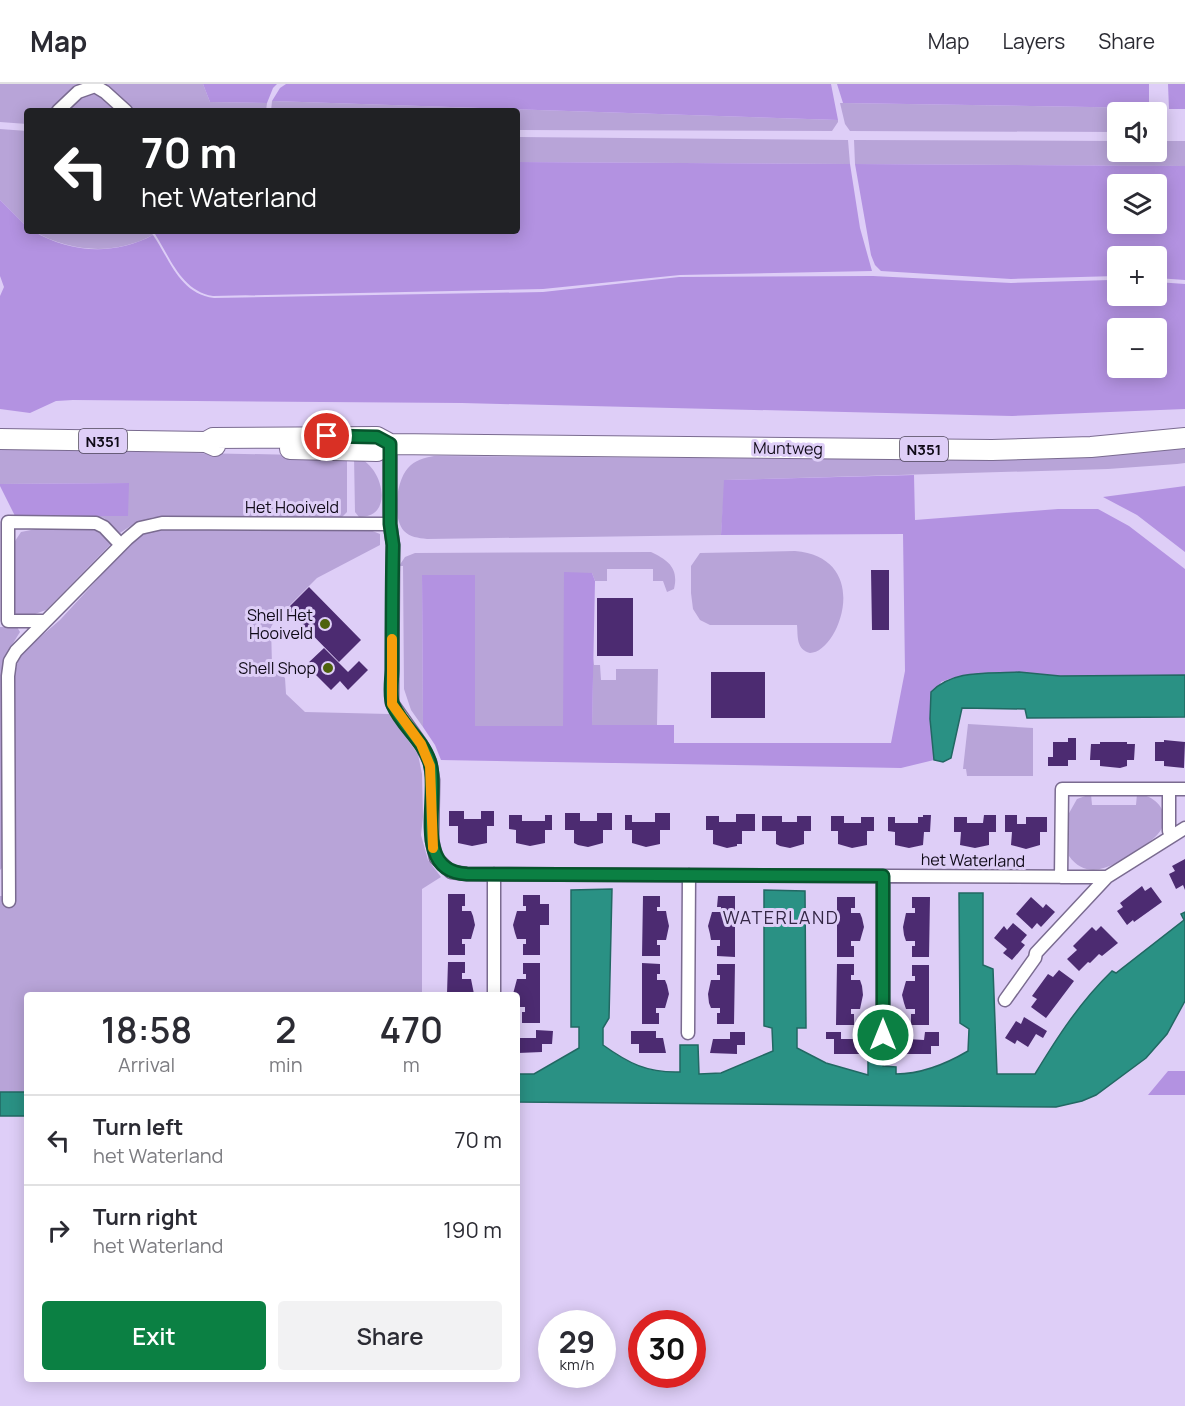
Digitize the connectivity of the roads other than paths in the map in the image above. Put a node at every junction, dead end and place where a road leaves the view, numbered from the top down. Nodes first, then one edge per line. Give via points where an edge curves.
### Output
1 (95, 85) edge
2 (61, 108) edge
3 (123, 108) edge
4 (1185, 438) edge
5 (0, 439) edge
6 (390, 444) junction
7 (390, 524) junction
8 (121, 545) junction
9 (44, 621) junction
10 (1169, 789) junction
11 (1185, 789) edge
12 (1185, 828) edge
13 (1172, 836) junction
14 (495, 874) junction
15 (689, 875) junction
16 (883, 876) junction
17 (1061, 877) junction
18 (1107, 878) junction
19 (9, 901) dead end
20 (494, 992) edge
21 (1005, 1000) dead end
22 (688, 1034) dead end
23 (883, 1035) dead end

1 - 2 street via 78,92
1 - 3 street
4 - 6 main road, Muntweg / N351 via 1091,447 992,450
5 - 6 main road, Muntweg / N351 via 206,442 213,438 377,437
6 - 7 street
7 - 8 street, Het Hooiveld via 162,523 140,528
7 - 14 street, het Waterland via 392,704 430,762 434,852 451,872
8 - 9 street, Het Hooiveld
8 - 9 street via 96,523 8,522 8,621
9 - 19 street, Het Hooiveld via 15,651 9,668
10 - 11 street
10 - 13 street
10 - 17 street via 1062,789
12 - 13 street
13 - 18 street
14 - 15 street, het Waterland
14 - 20 street
15 - 16 street, het Waterland
15 - 22 street
16 - 17 street, het Waterland
16 - 23 street
17 - 18 street, het Waterland
18 - 21 street via 1036,953

